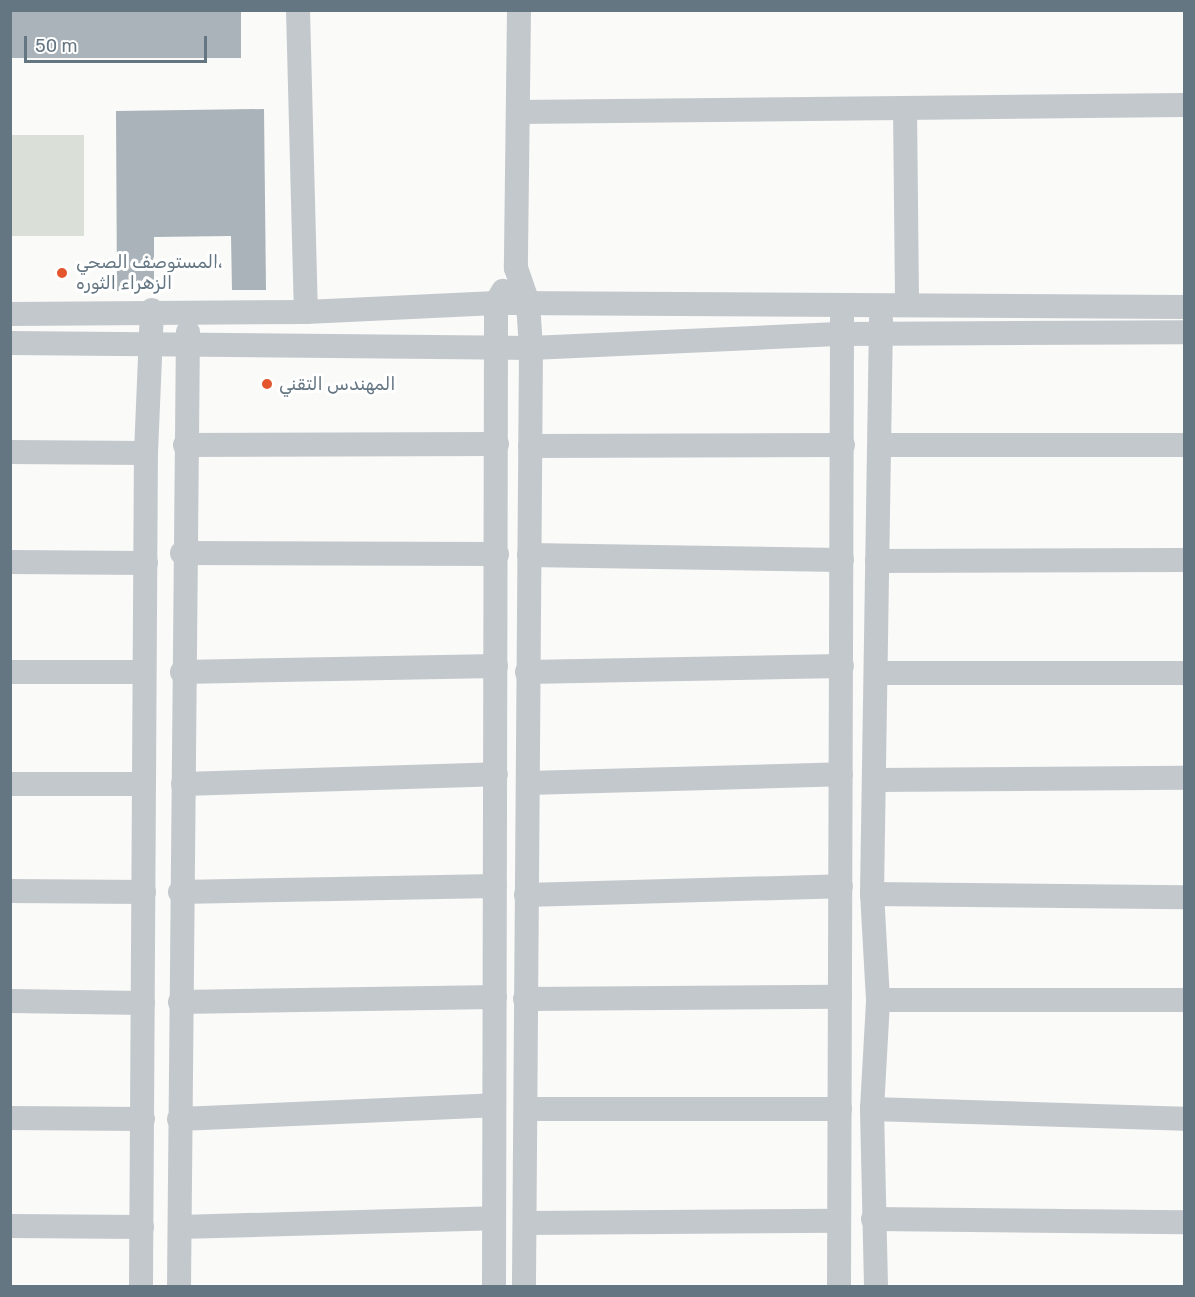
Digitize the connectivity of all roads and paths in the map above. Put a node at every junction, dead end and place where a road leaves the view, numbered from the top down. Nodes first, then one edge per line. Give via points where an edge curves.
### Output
1 (298, 10) edge
2 (519, 10) edge
3 (1185, 105) edge
4 (904, 108) junction
5 (518, 112) junction
6 (516, 268) junction
7 (1185, 300) edge
8 (841, 302) junction
9 (880, 302) junction
10 (907, 302) junction
11 (496, 303) junction
12 (528, 303) junction
13 (1184, 306) edge
14 (152, 310) junction
15 (306, 312) junction
16 (189, 313) junction
17 (10, 314) edge
18 (1185, 332) edge
19 (843, 334) junction
20 (882, 336) junction
21 (10, 343) edge
22 (151, 345) junction
23 (187, 348) junction
24 (498, 348) junction
25 (531, 348) junction
26 (497, 444) junction
27 (185, 445) junction
28 (843, 445) junction
29 (881, 445) junction
30 (1185, 445) edge
31 (530, 446) junction
32 (10, 452) edge
33 (146, 453) junction
34 (182, 553) junction
35 (497, 554) junction
36 (529, 555) junction
37 (842, 560) junction
38 (1185, 560) edge
39 (877, 561) junction
40 (10, 562) edge
41 (146, 563) junction
42 (496, 666) junction
43 (842, 666) junction
44 (10, 672) edge
45 (144, 672) junction
46 (182, 672) junction
47 (527, 672) junction
48 (876, 673) junction
49 (1185, 673) edge
50 (496, 774) junction
51 (841, 774) junction
52 (1185, 778) edge
53 (876, 780) junction
54 (528, 783) junction
55 (10, 784) edge
56 (144, 784) junction
57 (183, 784) junction
58 (495, 886) junction
59 (841, 886) junction
60 (10, 891) edge
61 (144, 892) junction
62 (180, 892) junction
63 (872, 894) junction
64 (526, 895) junction
65 (1185, 897) edge
66 (840, 997) junction
67 (495, 998) junction
68 (525, 999) junction
69 (878, 1000) junction
70 (1185, 1000) edge
71 (10, 1001) edge
72 (143, 1002) junction
73 (180, 1002) junction
74 (494, 1105) junction
75 (526, 1109) junction
76 (840, 1109) junction
77 (872, 1109) junction
78 (10, 1118) edge
79 (143, 1119) junction
80 (179, 1119) junction
81 (1185, 1119) edge
82 (494, 1218) junction
83 (873, 1219) junction
84 (839, 1221) junction
85 (1185, 1222) edge
86 (525, 1223) junction
87 (10, 1226) edge
88 (142, 1227) junction
89 (180, 1227) junction
90 (141, 1287) edge
91 (179, 1287) edge
92 (494, 1287) edge
93 (524, 1287) edge
94 (839, 1287) edge
95 (876, 1287) edge

1 - 15 street
2 - 5 street
3 - 4 street
4 - 5 street
4 - 10 street
5 - 6 street
6 - 11 street
6 - 12 street
7 - 13 street
8 - 9 street
8 - 12 street
8 - 19 street
9 - 10 street
9 - 20 street
10 - 13 street
11 - 12 street
11 - 15 street
11 - 24 street
12 - 25 street
14 - 16 street
14 - 17 street
14 - 22 street
15 - 16 street
16 - 23 street
18 - 20 street
19 - 20 street
19 - 25 street
19 - 28 street
20 - 29 street
21 - 22 street
22 - 23 street
22 - 33 street
23 - 24 street
23 - 27 street
24 - 25 street
24 - 26 street
25 - 31 street
26 - 27 street
26 - 35 street
27 - 34 street
28 - 31 street
28 - 37 street
29 - 30 street
29 - 39 street
31 - 36 street
32 - 33 street
33 - 41 street
34 - 35 street
34 - 46 street
35 - 42 street
36 - 37 street
36 - 47 street
37 - 43 street
38 - 39 street
39 - 48 street
40 - 41 street
41 - 45 street
42 - 46 street
42 - 50 street
43 - 47 street
43 - 51 street
44 - 45 street
45 - 56 street
46 - 57 street
47 - 54 street
48 - 49 street
48 - 53 street
50 - 57 street
50 - 58 street
51 - 54 street
51 - 59 street
52 - 53 street
53 - 63 street
54 - 64 street
55 - 56 street
56 - 61 street
57 - 62 street
58 - 62 street
58 - 67 street
59 - 64 street
59 - 66 street
60 - 61 street
61 - 72 street
62 - 73 street
63 - 65 street
63 - 69 street
64 - 68 street
66 - 68 street
66 - 76 street
67 - 73 street
67 - 74 street
68 - 75 street
69 - 70 street
69 - 77 street
71 - 72 street
72 - 79 street
73 - 80 street
74 - 80 street
74 - 82 street
75 - 76 street
75 - 86 street
76 - 84 street
77 - 81 street
77 - 83 street
78 - 79 street
79 - 88 street
80 - 89 street
82 - 89 street
82 - 92 street
83 - 85 street
83 - 95 street
84 - 86 street
84 - 94 street
86 - 93 street
87 - 88 street
88 - 90 street
89 - 91 street

